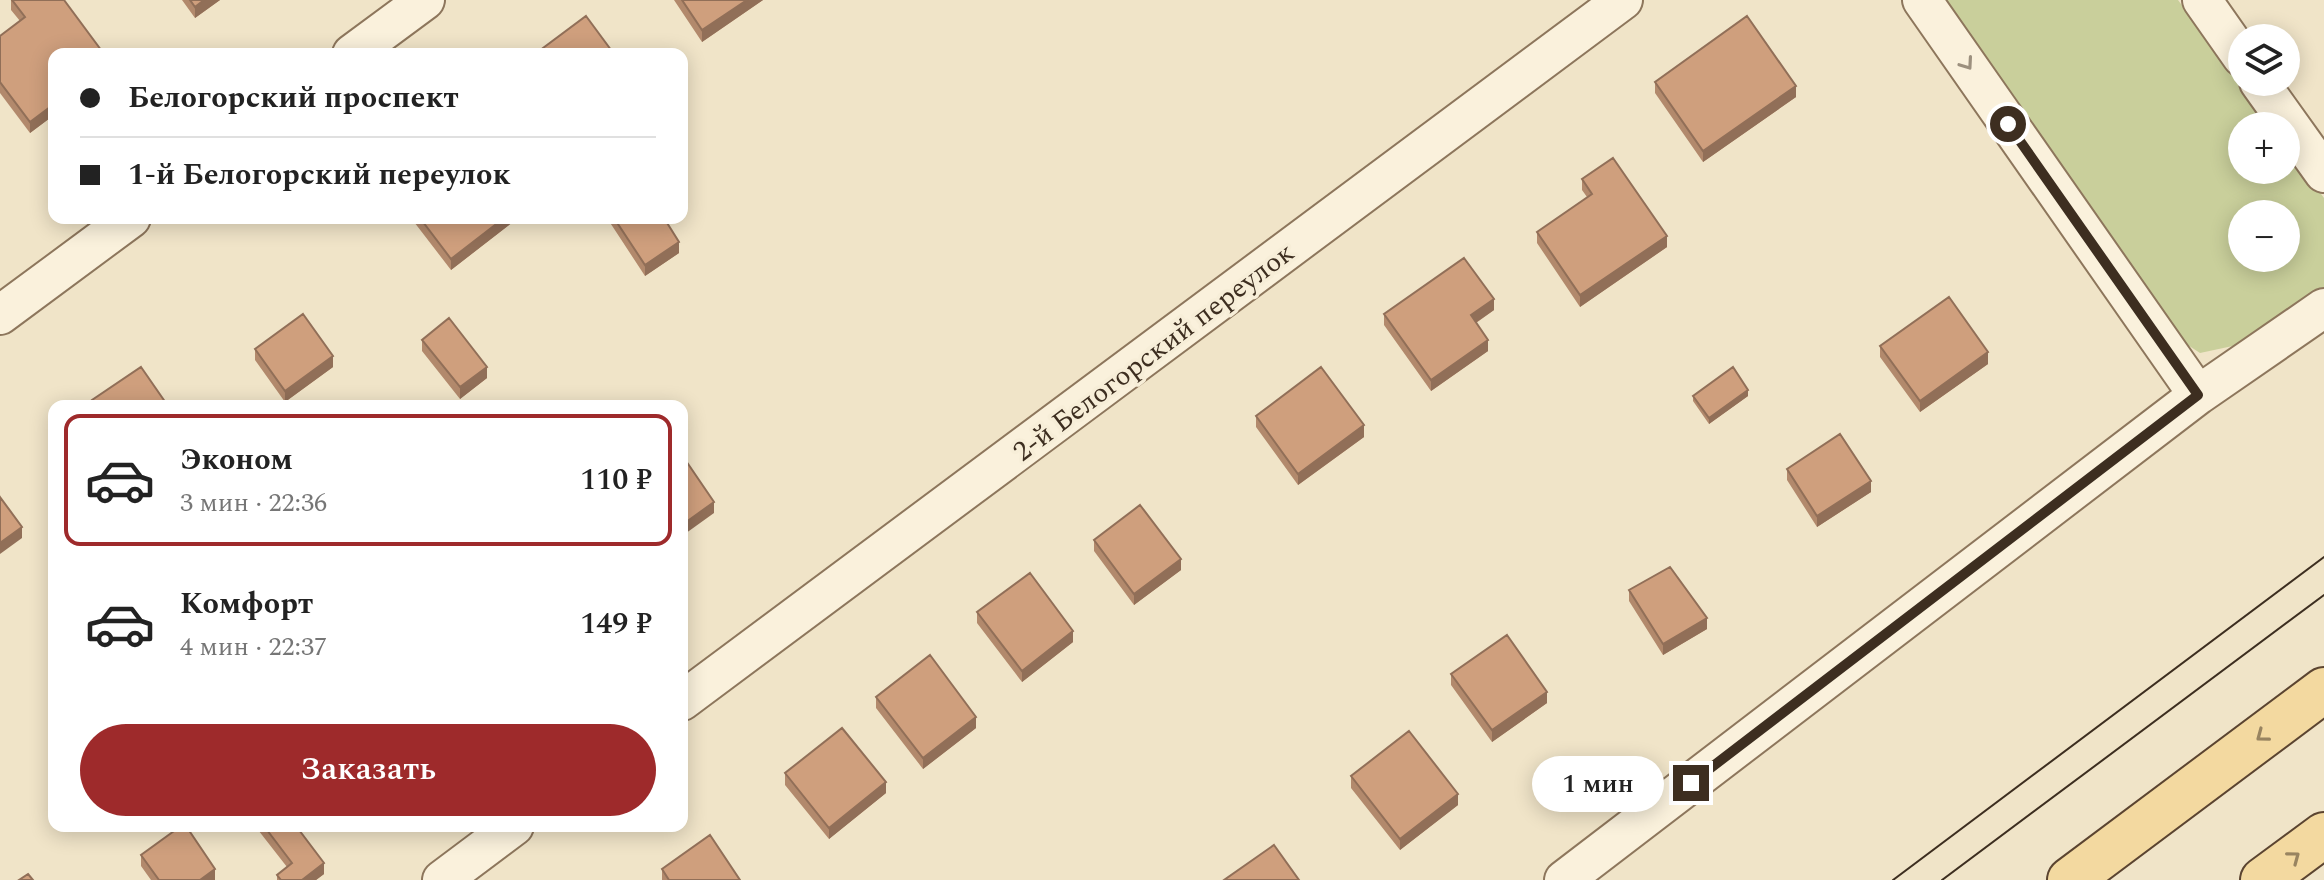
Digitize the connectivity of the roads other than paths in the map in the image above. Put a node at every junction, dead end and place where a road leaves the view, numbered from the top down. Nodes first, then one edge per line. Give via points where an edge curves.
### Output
1 (425, 0) edge
2 (1623, 0) edge
3 (1922, 0) edge
4 (2202, 0) edge
5 (2228, 37) edge
6 (360, 48) edge
7 (2269, 96) edge
8 (2324, 173) edge
9 (123, 224) edge
10 (2324, 308) edge
11 (0, 315) edge
12 (2198, 395) junction
13 (2324, 690) edge
14 (688, 697) edge
15 (506, 832) edge
16 (2324, 835) edge
17 (442, 880) edge
18 (1564, 880) edge
19 (2070, 880) edge
20 (2263, 880) edge

1 - 6 street
2 - 14 street, 2-й Белогорский переулок
3 -> 12 street
4 - 5 street
7 - 8 street
9 - 11 street
10 - 12 street
12 - 18 street
13 -> 19 main road
15 - 17 street
20 -> 16 main road

